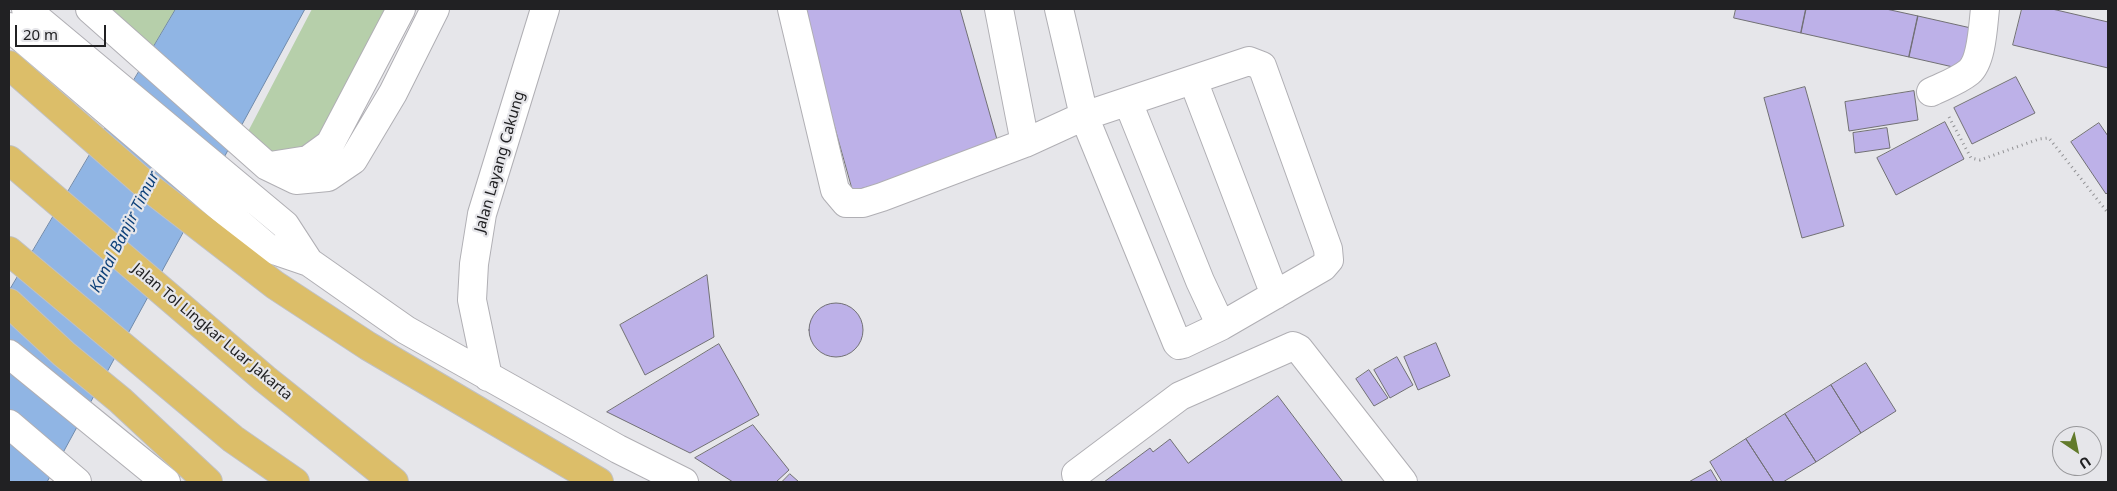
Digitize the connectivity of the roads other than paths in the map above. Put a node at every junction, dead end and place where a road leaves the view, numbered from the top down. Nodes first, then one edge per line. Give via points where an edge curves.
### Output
1 (90, 9) edge
2 (401, 9) edge
3 (436, 9) edge
4 (546, 9) edge
5 (564, 9) edge
6 (792, 9) edge
7 (999, 9) edge
8 (1059, 9) edge
9 (1985, 9) edge
10 (19, 20) edge
11 (9, 65) edge
12 (1194, 80) junction
13 (1931, 92) road end
14 (1128, 102) junction
15 (1084, 116) junction
16 (1025, 143) junction
17 (9, 160) edge
18 (266, 166) junction
19 (482, 214) junction
20 (9, 251) edge
21 (309, 262) junction
22 (1275, 294) junction
23 (9, 303) edge
24 (1221, 326) junction
25 (9, 354) edge
26 (488, 377) junction
27 (9, 424) edge
28 (1076, 474) dead end
29 (590, 479) edge
30 (206, 481) edge
31 (77, 482) edge
32 (166, 482) edge
33 (295, 482) edge
34 (394, 482) edge
35 (684, 482) edge
36 (1402, 482) edge

1 - 18 street
2 - 18 street via 330,144 308,160
3 - 18 street via 394,93 353,160 328,177 296,180
4 - 19 street, Jalan Layang Cakung
5 - 19 street
6 - 16 street via 835,190 846,202 872,200
7 - 16 street
8 - 15 street
9 - 13 street via 1973,68
10 - 21 street via 285,225
10 - 21 street via 268,248
11 - 29 highway via 147,186 275,285 368,346
12 - 14 street
12 - 22 street
12 - 22 street via 1249,61 1262,66 1330,260
14 - 15 street
14 - 24 street
15 - 16 street
15 - 24 street via 1177,343 1183,344
17 - 34 highway, Jalan Tol Lingkar Luar Jakarta via 265,378
19 - 26 street, Jalan Layang Cakung via 472,300
20 - 33 highway via 233,439
21 - 26 street via 400,326
22 - 24 street
23 - 30 highway
25 - 32 street
26 - 35 street
27 - 31 street
28 - 36 street via 1180,396 1293,346 1299,349

